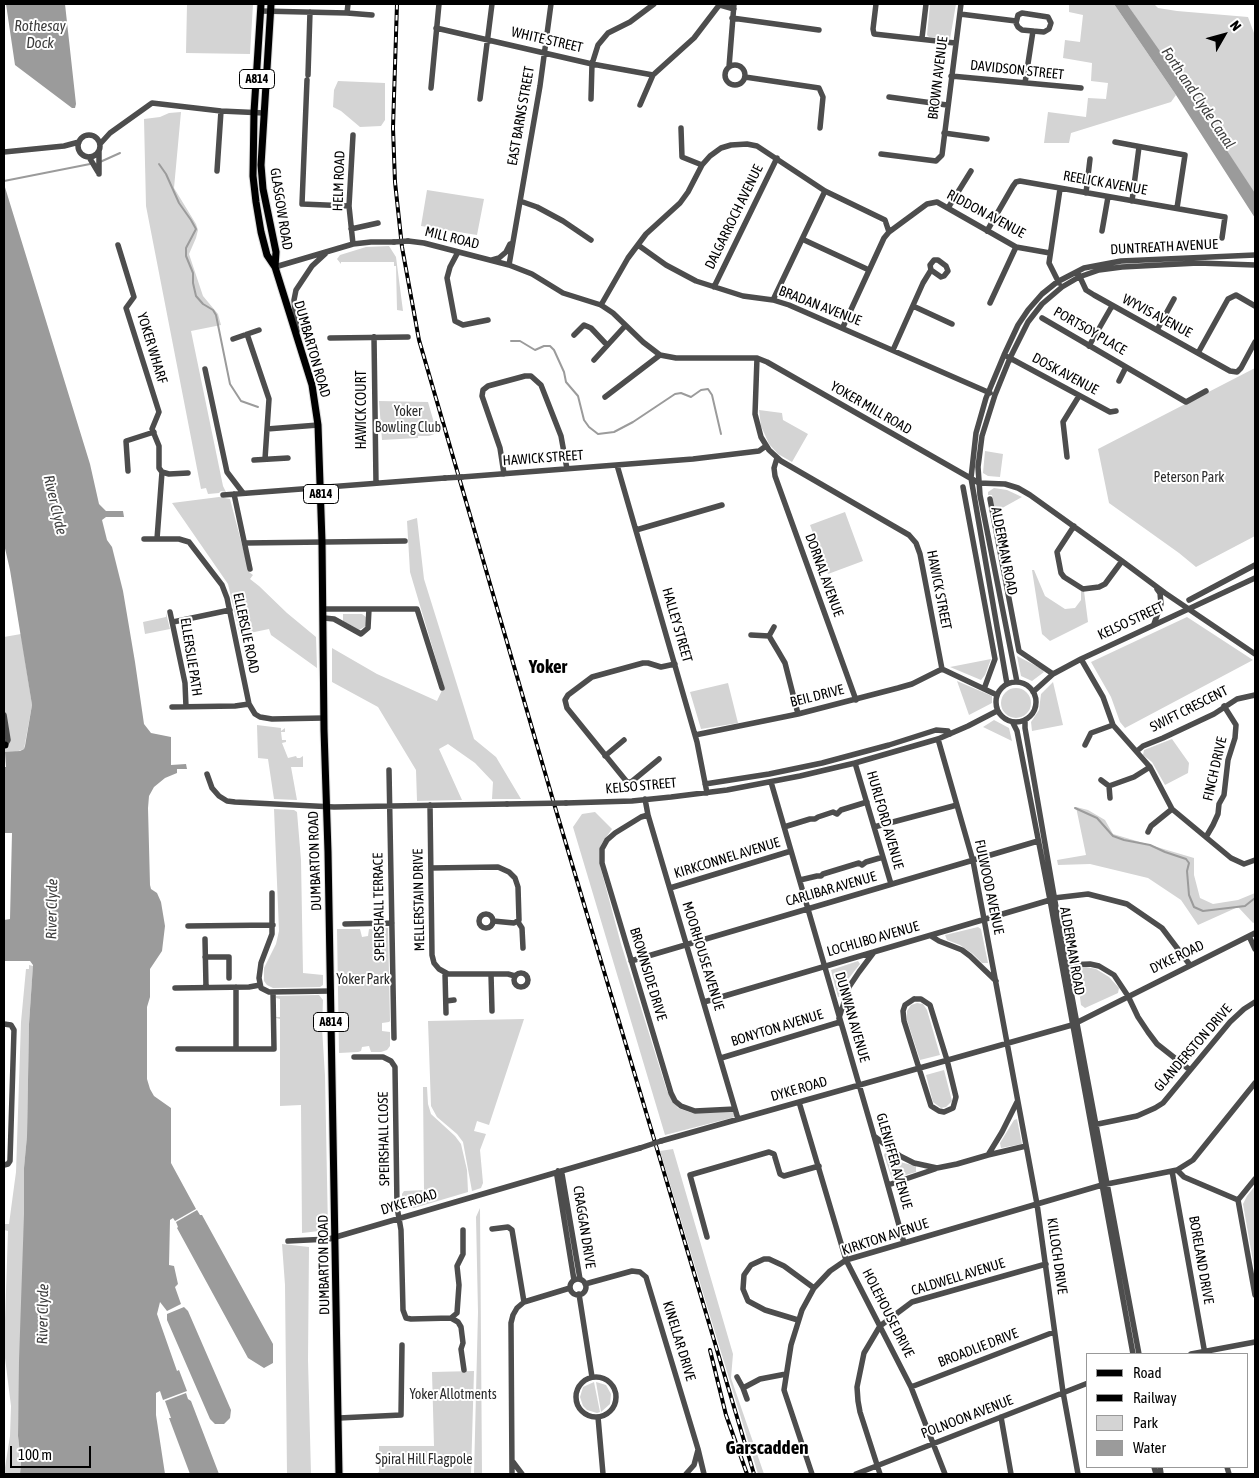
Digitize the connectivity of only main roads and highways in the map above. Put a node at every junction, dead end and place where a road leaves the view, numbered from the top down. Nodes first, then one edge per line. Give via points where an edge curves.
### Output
1 (261, 7) edge
2 (270, 8) edge
3 (267, 255) joint
4 (275, 267) junction
5 (339, 1474) edge

1 - 3 main road, GLASGOW ROAD / A814 via 254,112 254,185 260,232
2 - 4 main road, GLASGOW ROAD / A814 via 262,189 276,252
3 - 4 main road, DUMBARTON ROAD / A814
4 - 5 main road, DUMBARTON ROAD / A814 via 314,394 318,425

